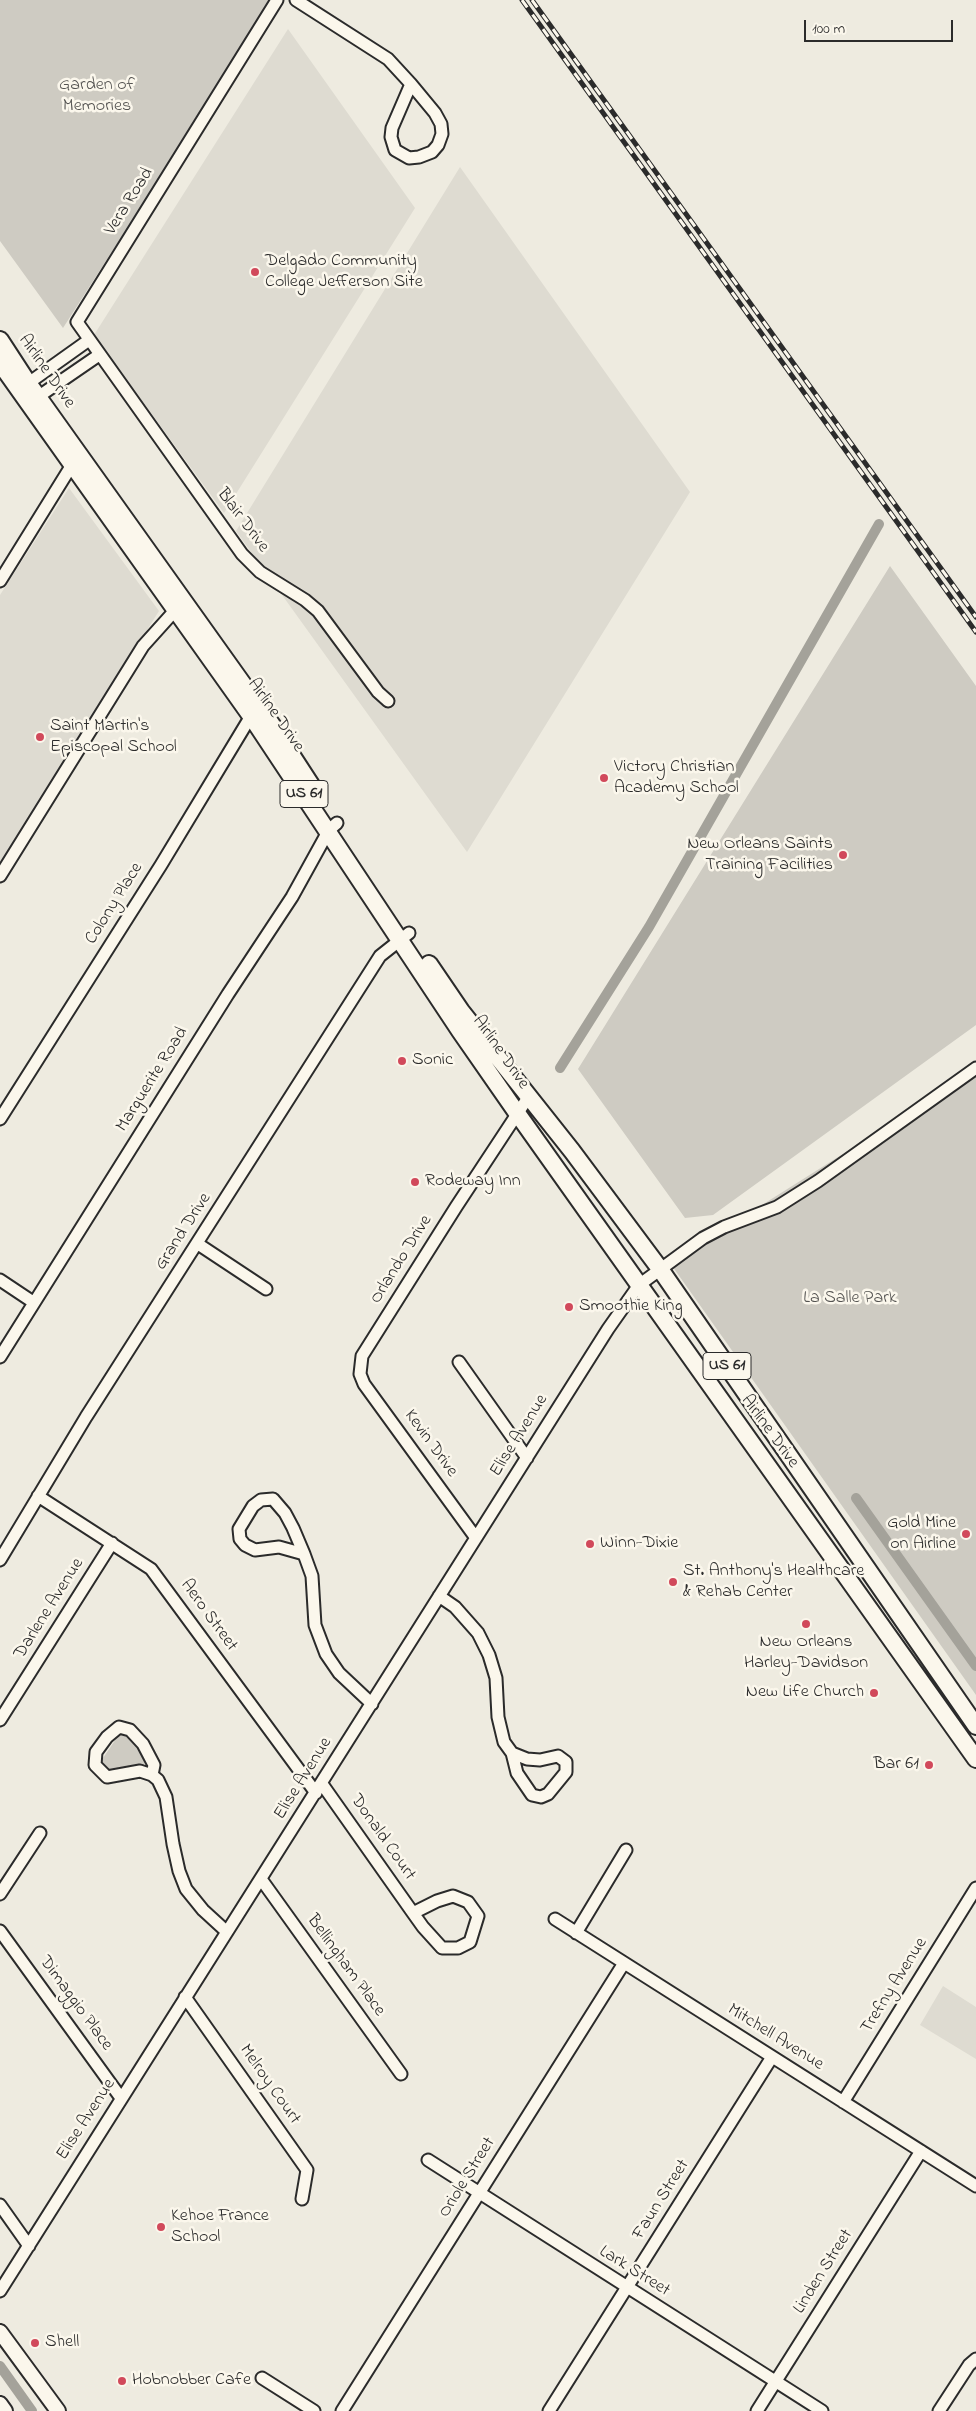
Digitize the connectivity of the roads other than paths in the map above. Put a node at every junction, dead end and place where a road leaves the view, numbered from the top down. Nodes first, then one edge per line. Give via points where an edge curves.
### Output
1 (277, 0) edge
2 (296, 0) edge
3 (411, 84) junction
4 (0, 340) edge
5 (89, 340) junction
6 (99, 355) junction
7 (0, 363) edge
8 (24, 387) junction
9 (33, 400) junction
10 (76, 460) junction
11 (0, 581) edge
12 (179, 605) junction
13 (388, 701) dead end
14 (256, 712) junction
15 (333, 827) junction
16 (0, 876) edge
17 (405, 937) junction
18 (976, 1068) edge
19 (529, 1096) junction
20 (516, 1112) junction
21 (0, 1119) edge
22 (198, 1244) junction
23 (660, 1269) junction
24 (0, 1280) edge
25 (639, 1285) junction
26 (266, 1289) dead end
27 (33, 1302) junction
28 (0, 1357) edge
29 (459, 1362) dead end
30 (360, 1370) joint
31 (528, 1458) junction
32 (816, 1494) junction
33 (38, 1496) junction
34 (797, 1505) junction
35 (476, 1538) junction
36 (112, 1543) junction
37 (304, 1554) junction
38 (0, 1560) edge
39 (439, 1596) junction
40 (372, 1704) junction
41 (0, 1720) edge
42 (976, 1726) edge
43 (512, 1753) junction
44 (976, 1759) edge
45 (152, 1775) junction
46 (319, 1788) junction
47 (40, 1833) dead end
48 (626, 1850) dead end
49 (261, 1879) junction
50 (976, 1888) edge
51 (0, 1894) edge
52 (413, 1913) junction
53 (555, 1919) dead end
54 (0, 1930) edge
55 (227, 1932) junction
56 (576, 1933) junction
57 (624, 1963) junction
58 (186, 1997) junction
59 (772, 2057) junction
60 (401, 2074) dead end
61 (121, 2098) junction
62 (843, 2102) junction
63 (921, 2151) junction
64 (428, 2160) dead end
65 (976, 2186) edge
66 (479, 2194) junction
67 (302, 2199) dead end
68 (0, 2205) edge
69 (29, 2246) junction
70 (627, 2288) junction
71 (0, 2291) edge
72 (0, 2332) edge
73 (0, 2348) edge
74 (976, 2359) edge
75 (23, 2364) junction
76 (262, 2378) dead end
77 (776, 2382) junction
78 (0, 2404) edge
79 (5, 2411) edge
80 (58, 2411) edge
81 (314, 2411) edge
82 (342, 2411) edge
83 (549, 2411) edge
84 (757, 2411) edge
85 (822, 2411) edge
86 (939, 2411) edge

1 - 5 street, Vera Road via 82,312 77,322
2 - 3 street via 388,60
3 - 3 street via 435,113 442,134 432,152 409,158 395,150 391,137
4 - 8 highway, Airline Drive / US 61
5 - 6 street, Blair Drive
5 - 8 street
6 - 9 street
6 - 13 street, Blair Drive via 242,554 260,572 318,611
7 - 8 highway, Airline Drive / US 61
8 - 9 highway, Airline Drive / US 61
9 - 10 highway, Airline Drive / US 61
10 - 11 street
10 - 12 highway, Airline Drive / US 61
12 - 14 highway, Airline Drive / US 61
12 - 16 street via 143,646
14 - 15 highway, Airline Drive / US 61
14 - 21 street, Colony Place
15 - 17 highway, Airline Drive / US 61
15 - 27 street, Marguerite Road via 292,897
17 - 19 highway, Airline Drive / US 61
17 - 20 highway, Airline Drive / US 61 via 460,1031
17 - 22 street, Grand Drive via 380,956
18 - 23 street, Elise Avenue via 777,1207 710,1235
19 - 20 street, Orlando Drive
19 - 23 highway, Airline Drive / US 61
20 - 25 highway, Airline Drive / US 61
20 - 30 street, Orlando Drive via 362,1356
22 - 26 street
22 - 33 street, Grand Drive
23 - 25 street, Elise Avenue
23 - 32 highway, Airline Drive / US 61
24 - 27 street
25 - 31 street, Elise Avenue
25 - 34 highway, Airline Drive / US 61
27 - 28 street, Marguerite Road
29 - 31 street
30 - 35 street, Kevin Drive via 364,1384
31 - 35 street, Elise Avenue
32 - 34 highway
32 - 42 highway, Airline Drive / US 61
33 - 36 street, Aero Street
33 - 38 street, Grand Drive
34 - 44 highway, Airline Drive / US 61
35 - 39 street, Elise Avenue
36 - 41 street, Darlene Avenue
36 - 46 street, Aero Street via 151,1570
37 - 37 street via 279,1547 255,1550 245,1545 240,1539 239,1529 253,1506 261,1500 273,1499 285,1513
37 - 40 street via 312,1576 315,1625 326,1654 339,1673
39 - 40 street, Elise Avenue
39 - 43 street via 455,1607 478,1632 489,1655 496,1678 498,1718 504,1742
40 - 46 street, Elise Avenue
43 - 43 street via 517,1773 532,1795 542,1797 548,1794 566,1772 566,1762 558,1756 540,1760
45 - 45 street via 154,1765 143,1744 130,1730 119,1727 96,1752 95,1764 107,1777 140,1771
45 - 55 street via 166,1796 173,1844 186,1888 203,1910
46 - 49 street, Elise Avenue
46 - 52 street, Donald Court
47 - 51 street
48 - 56 street
49 - 55 street, Elise Avenue
49 - 60 street, Bellingham Place
50 - 62 street, Trefny Avenue
52 - 52 street, Donald Court via 442,1948 458,1948 470,1942 478,1916 468,1902 453,1896
53 - 56 street, Mitchell Avenue
54 - 61 street, Dimaggio Place
55 - 58 street, Elise Avenue
56 - 57 street, Mitchell Avenue
57 - 59 street, Mitchell Avenue
57 - 66 street, Oriole Street
58 - 61 street, Elise Avenue
58 - 67 street, Melroy Court via 307,2170
59 - 62 street, Mitchell Avenue
59 - 70 street, Faun Street
61 - 69 street, Elise Avenue
62 - 63 street, Mitchell Avenue
63 - 65 street, Mitchell Avenue
63 - 77 street, Linden Street
64 - 66 street, Lark Street
66 - 70 street, Lark Street
66 - 82 street, Oriole Street
68 - 69 street
69 - 71 street, Elise Avenue
70 - 77 street, Lark Street
70 - 83 street, Faun Street
72 - 75 main road
73 - 75 main road via 6,2349
74 - 86 street
75 - 80 main road
76 - 81 street
77 - 84 street, Linden Street
77 - 85 street, Lark Street
78 - 79 main road

